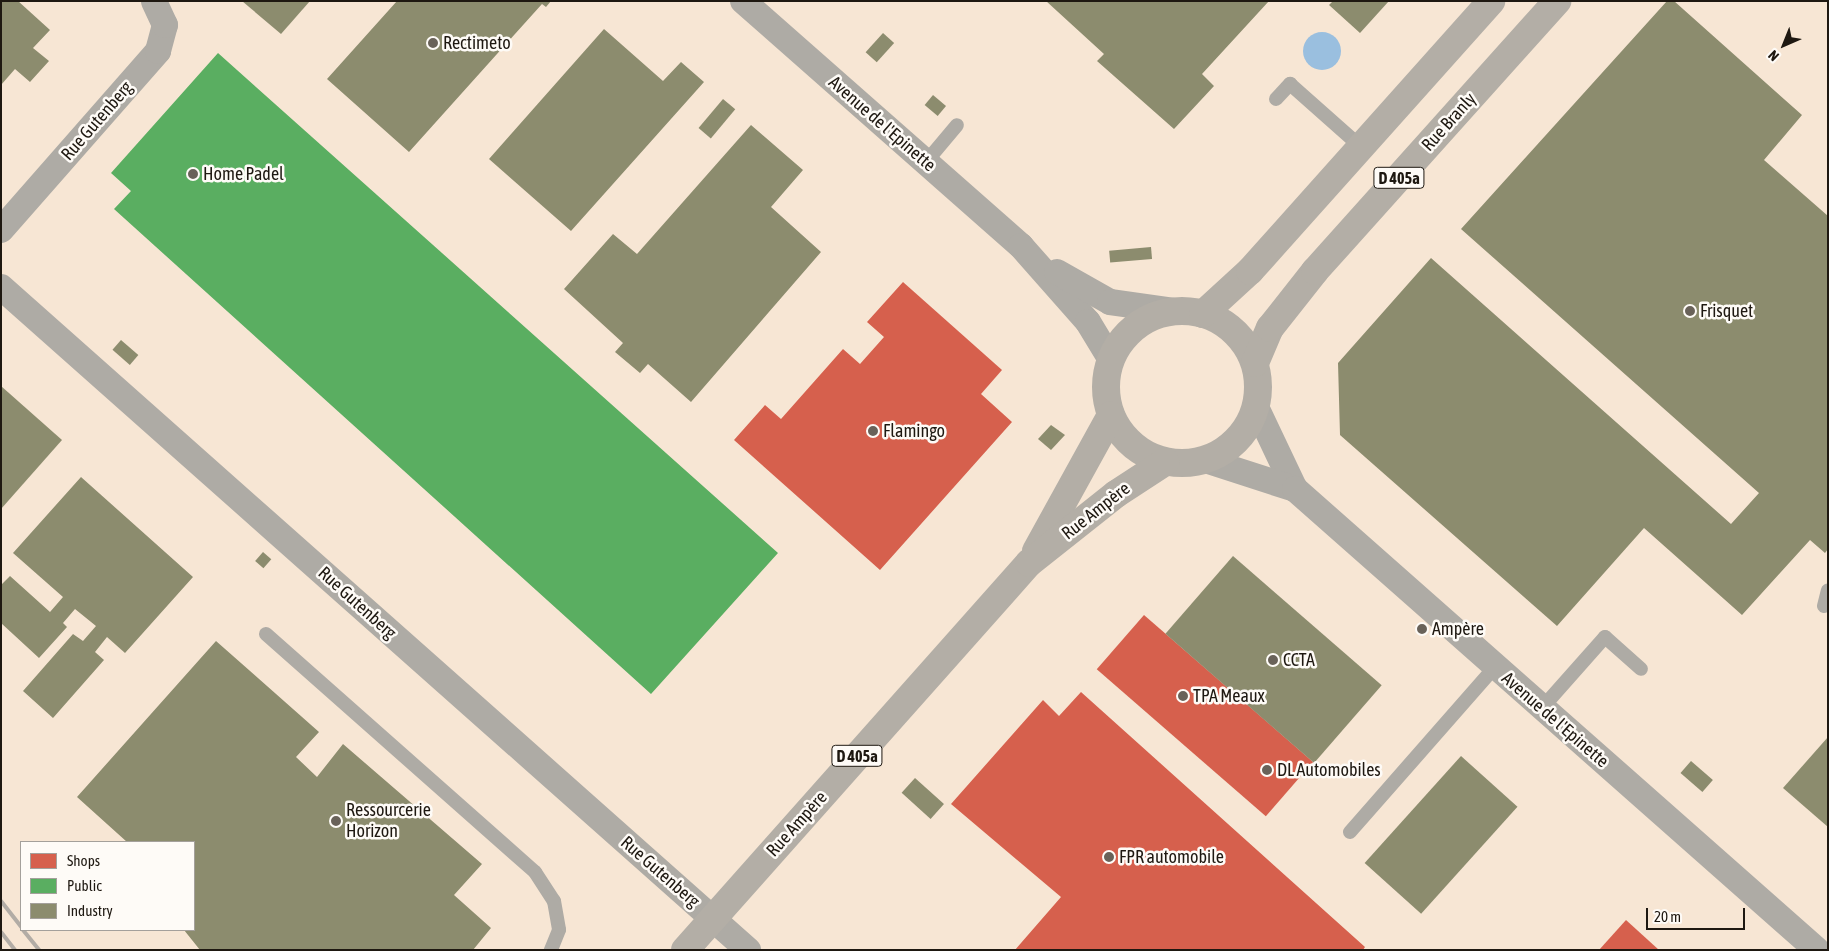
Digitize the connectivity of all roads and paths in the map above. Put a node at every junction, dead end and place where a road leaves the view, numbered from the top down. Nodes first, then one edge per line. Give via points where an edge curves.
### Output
1 (154, 1) edge
2 (743, 1) edge
3 (1491, 1) edge
4 (1557, 1) edge
5 (1276, 99) dead end
6 (958, 125) dead end
7 (1361, 147) junction
8 (926, 162) junction
9 (1, 230) edge
10 (1021, 246) junction
11 (1, 287) edge
12 (1175, 311) junction
13 (1203, 314) junction
14 (1111, 360) junction
15 (1255, 363) junction
16 (1256, 407) junction
17 (1111, 415) junction
18 (1205, 460) junction
19 (1165, 462) junction
20 (1295, 489) junction
21 (1029, 563) junction
22 (1828, 590) edge
23 (1824, 606) dead end
24 (266, 634) dead end
25 (1495, 667) junction
26 (1641, 670) dead end
27 (1542, 708) junction
28 (1350, 832) dead end
29 (713, 918) junction
30 (551, 950) edge
31 (685, 950) edge
32 (748, 950) edge
33 (1817, 950) edge

1 - 9 street, Rue Gutenberg via 165,25 158,51
2 - 8 street, Avenue de l'Epinette
3 - 7 main road, D 405a
4 - 15 main road, Rue Branly / D 405a via 1316,271 1270,328
5 - 7 lane via 1290,84
6 - 8 lane
7 - 13 main road, D 405a via 1250,271
8 - 10 street, Avenue de l'Epinette
10 - 12 street, Avenue de l'Epinette via 1080,288 1110,302
10 - 14 street, Avenue de l'Epinette via 1088,322
11 - 29 street, Rue Gutenberg
12 - 13 main road
12 - 14 main road via 1136,326
13 - 15 main road via 1231,330
14 - 17 main road via 1106,397
15 - 16 main road via 1259,383
16 - 18 main road via 1239,438
16 - 20 street, Avenue de l'Epinette
17 - 19 main road via 1124,436 1143,452
17 - 21 main road, Rue Ampère / D 405a
18 - 19 main road
18 - 20 street, Avenue de l'Epinette
19 - 21 main road, Rue Ampère / D 405a via 1116,494
20 - 25 street, Avenue de l'Epinette
21 - 29 main road, Rue Ampère / D 405a
22 - 23 lane
24 - 30 lane via 535,872 554,901 559,930
25 - 27 street, Avenue de l'Epinette
25 - 28 lane
26 - 27 lane via 1605,637
27 - 33 street, Avenue de l'Epinette
29 - 31 main road, Rue Ampère / D 405a
29 - 32 street, Rue Gutenberg

